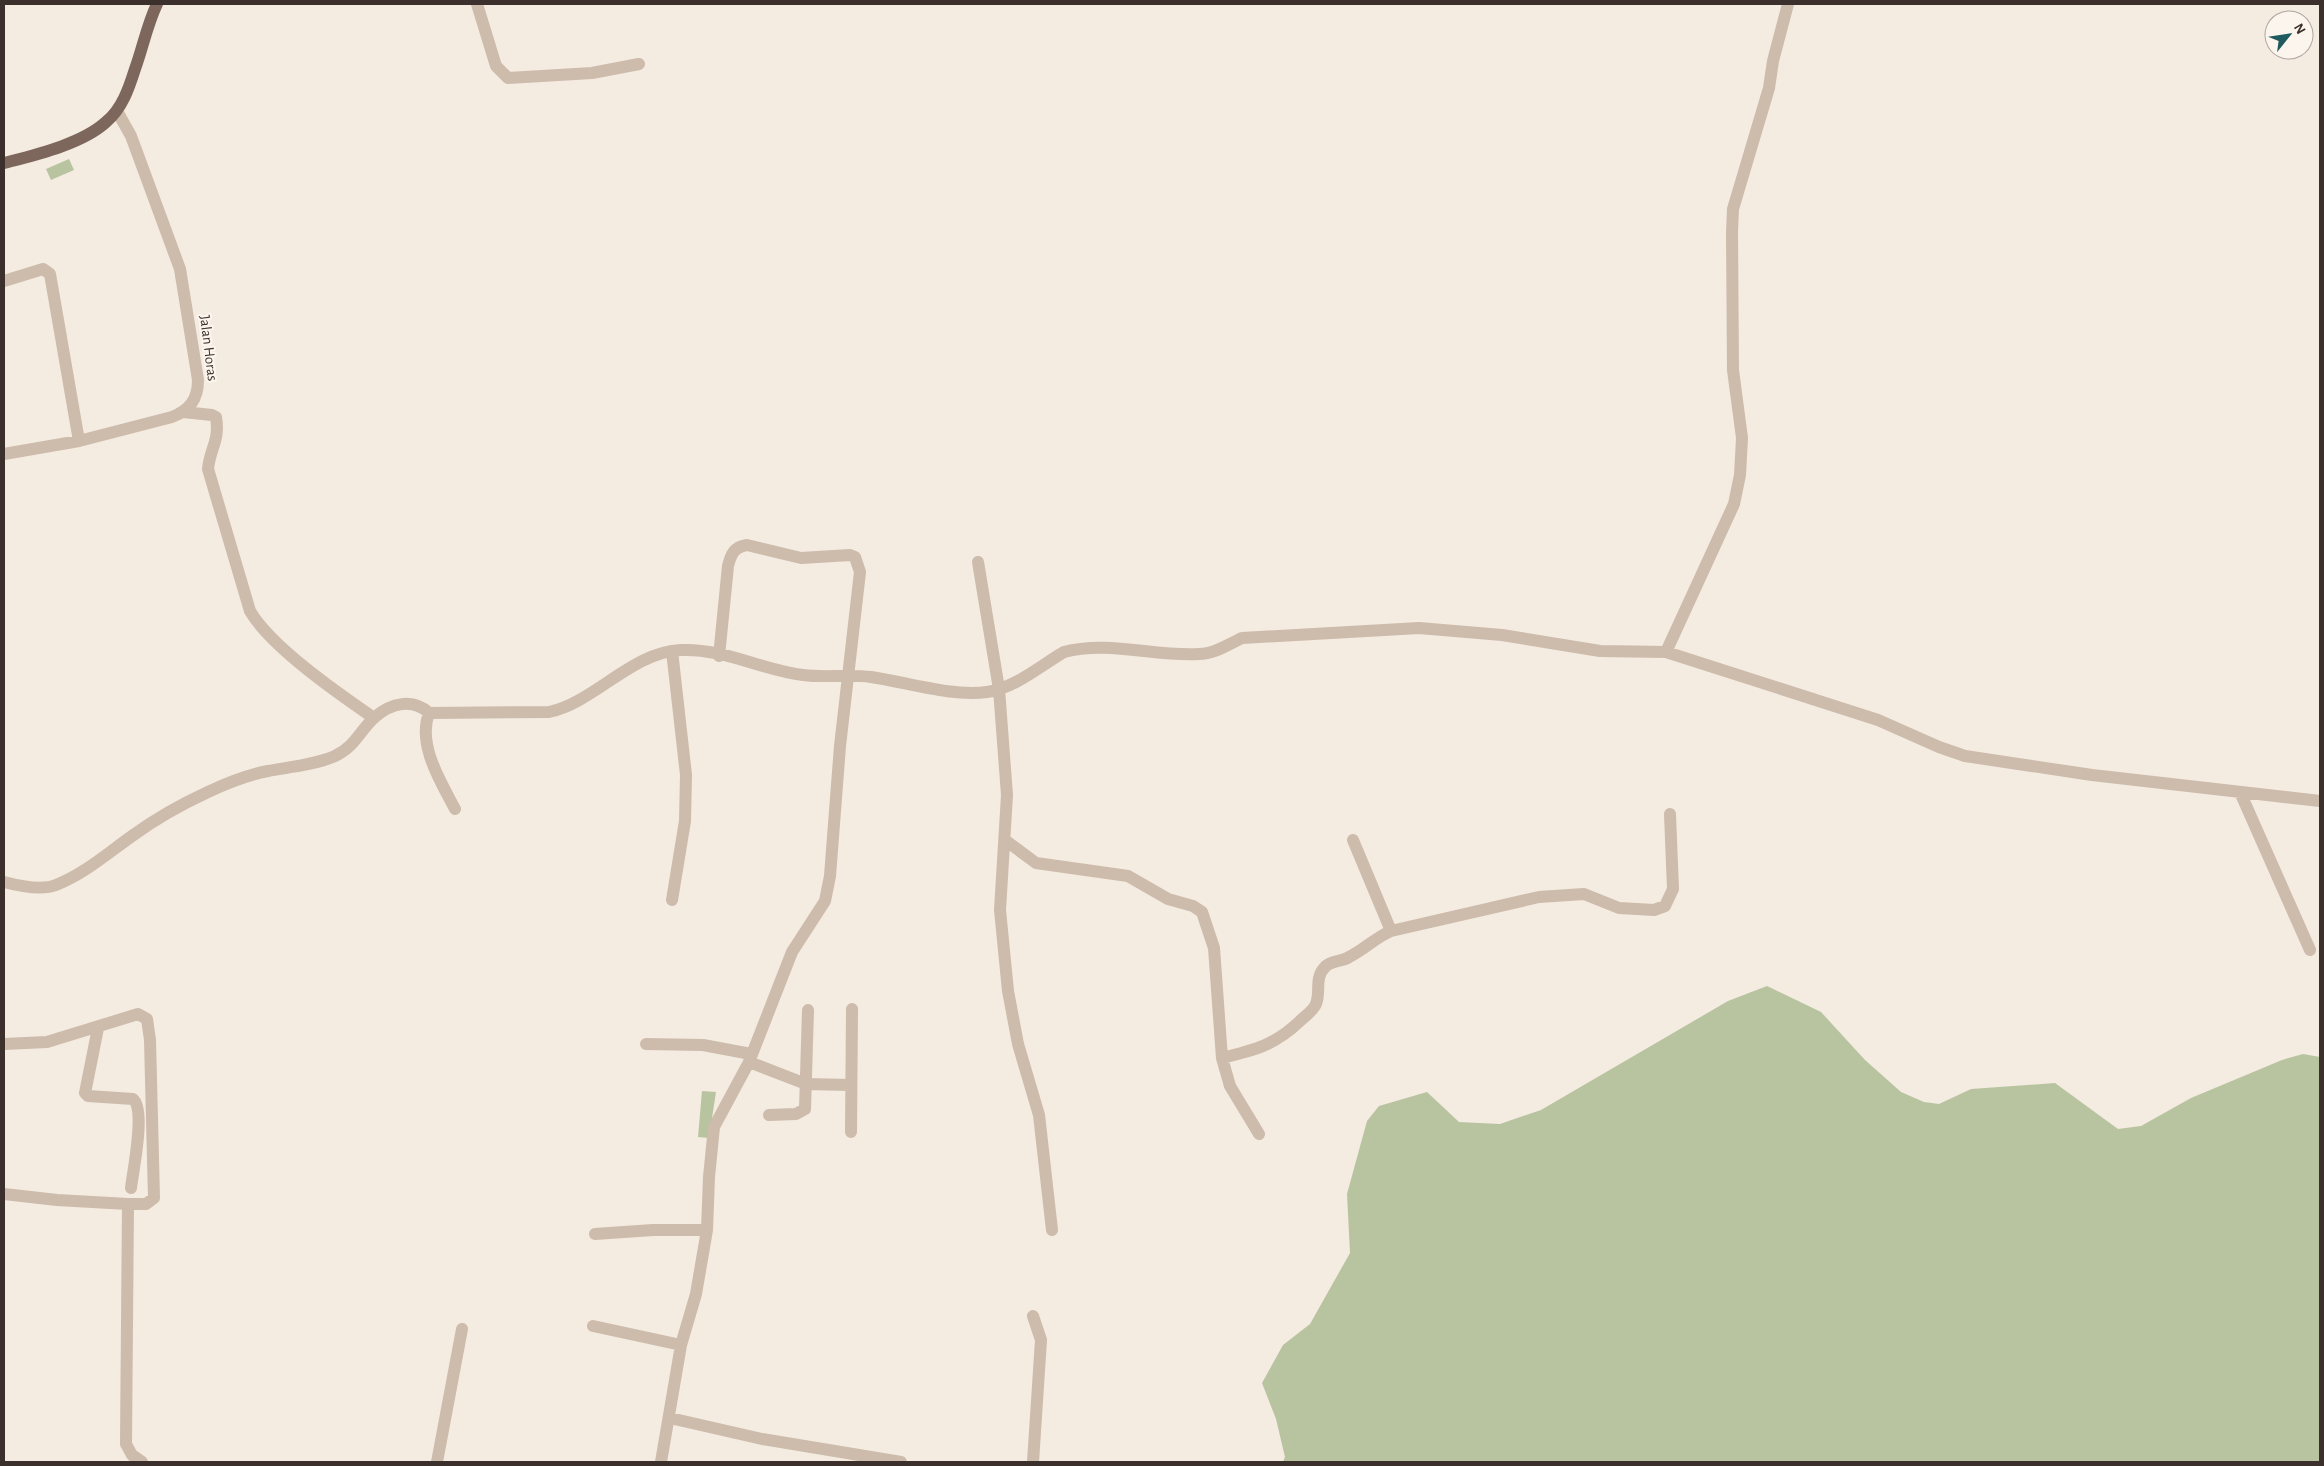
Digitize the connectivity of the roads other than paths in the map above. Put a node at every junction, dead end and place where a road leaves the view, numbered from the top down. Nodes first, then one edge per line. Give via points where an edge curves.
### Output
1 (157, 4) edge
2 (476, 4) edge
3 (1788, 4) edge
4 (639, 64) dead end
5 (116, 111) junction
6 (4, 163) edge
7 (4, 282) edge
8 (183, 412) junction
9 (79, 441) junction
10 (4, 454) edge
11 (978, 562) dead end
12 (672, 651) junction
13 (1666, 652) junction
14 (719, 656) junction
15 (848, 676) junction
16 (999, 689) junction
17 (429, 714) junction
18 (374, 718) junction
19 (2240, 792) junction
20 (2320, 801) edge
21 (454, 810) dead end
22 (1670, 814) dead end
23 (1005, 840) junction
24 (1353, 840) dead end
25 (4, 882) edge
26 (672, 900) dead end
27 (1391, 931) junction
28 (2310, 950) dead end
29 (852, 1009) dead end
30 (808, 1010) dead end
31 (98, 1028) junction
32 (4, 1044) edge
33 (646, 1044) dead end
34 (750, 1058) junction
35 (1222, 1058) junction
36 (806, 1084) junction
37 (851, 1085) junction
38 (769, 1115) dead end
39 (851, 1132) dead end
40 (1259, 1134) dead end
41 (131, 1188) dead end
42 (4, 1194) edge
43 (128, 1204) junction
44 (707, 1230) junction
45 (1052, 1230) dead end
46 (595, 1234) dead end
47 (1034, 1316) dead end
48 (593, 1326) dead end
49 (462, 1329) dead end
50 (681, 1345) junction
51 (670, 1418) junction
52 (142, 1462) edge
53 (437, 1462) edge
54 (661, 1462) edge
55 (901, 1462) edge
56 (1033, 1462) edge

1 - 5 main road via 146,28 130,83
2 - 4 street via 496,66 508,78 592,73
3 - 13 street via 1769,88 1733,209 1733,370 1742,438 1740,475 1734,504
5 - 6 main road via 108,122 84,136
5 - 8 street, Jalan Horas via 131,136 182,278 198,380 196,397
7 - 9 street via 44,268 50,274
8 - 9 street
8 - 18 street via 216,417 217,442 208,468 256,622 298,661
9 - 10 street
11 - 16 street
12 - 14 street via 703,651
12 - 17 street via 658,653 558,710
12 - 26 street via 686,775 685,821
13 - 16 street via 1600,651 1502,635 1419,628 1242,638 1200,654 1102,648 1074,650 1064,652 1012,685
13 - 19 street via 1878,720 1965,756
14 - 15 street via 803,676
14 - 15 street via 728,566 731,555 739,546 811,559 850,555 858,562 860,572
15 - 16 street via 960,692
15 - 34 street via 825,901 792,952
16 - 23 street via 1007,803
17 - 18 street via 415,704 403,704 390,707
17 - 21 street via 426,735 432,759
18 - 25 street via 358,740 334,756 238,779 206,793 57,885 42,887
19 - 20 street
19 - 28 street
22 - 27 street via 1672,889 1665,906 1654,910 1619,908 1584,894 1539,897
23 - 35 street via 1036,862 1128,876 1168,900 1193,906 1202,912 1214,948
23 - 45 street via 1000,910 1008,991 1018,1044 1039,1114
24 - 27 street
27 - 35 street via 1348,958 1325,967 1319,977 1316,1003 1295,1026 1261,1049
29 - 37 street
30 - 36 street
31 - 32 street via 47,1042
31 - 41 street via 85,1093 88,1096 133,1099 138,1105
31 - 43 street via 138,1014 148,1023 154,1198 146,1204
33 - 34 street via 703,1045
34 - 36 street
34 - 44 street via 714,1127
35 - 40 street via 1230,1086
36 - 37 street
36 - 38 street via 803,1111
37 - 39 street
42 - 43 street
43 - 52 street via 126,1444 132,1456
44 - 46 street
44 - 50 street via 696,1294
47 - 56 street via 1041,1340
48 - 50 street
49 - 53 street
50 - 51 street
51 - 54 street
51 - 55 street via 762,1439

